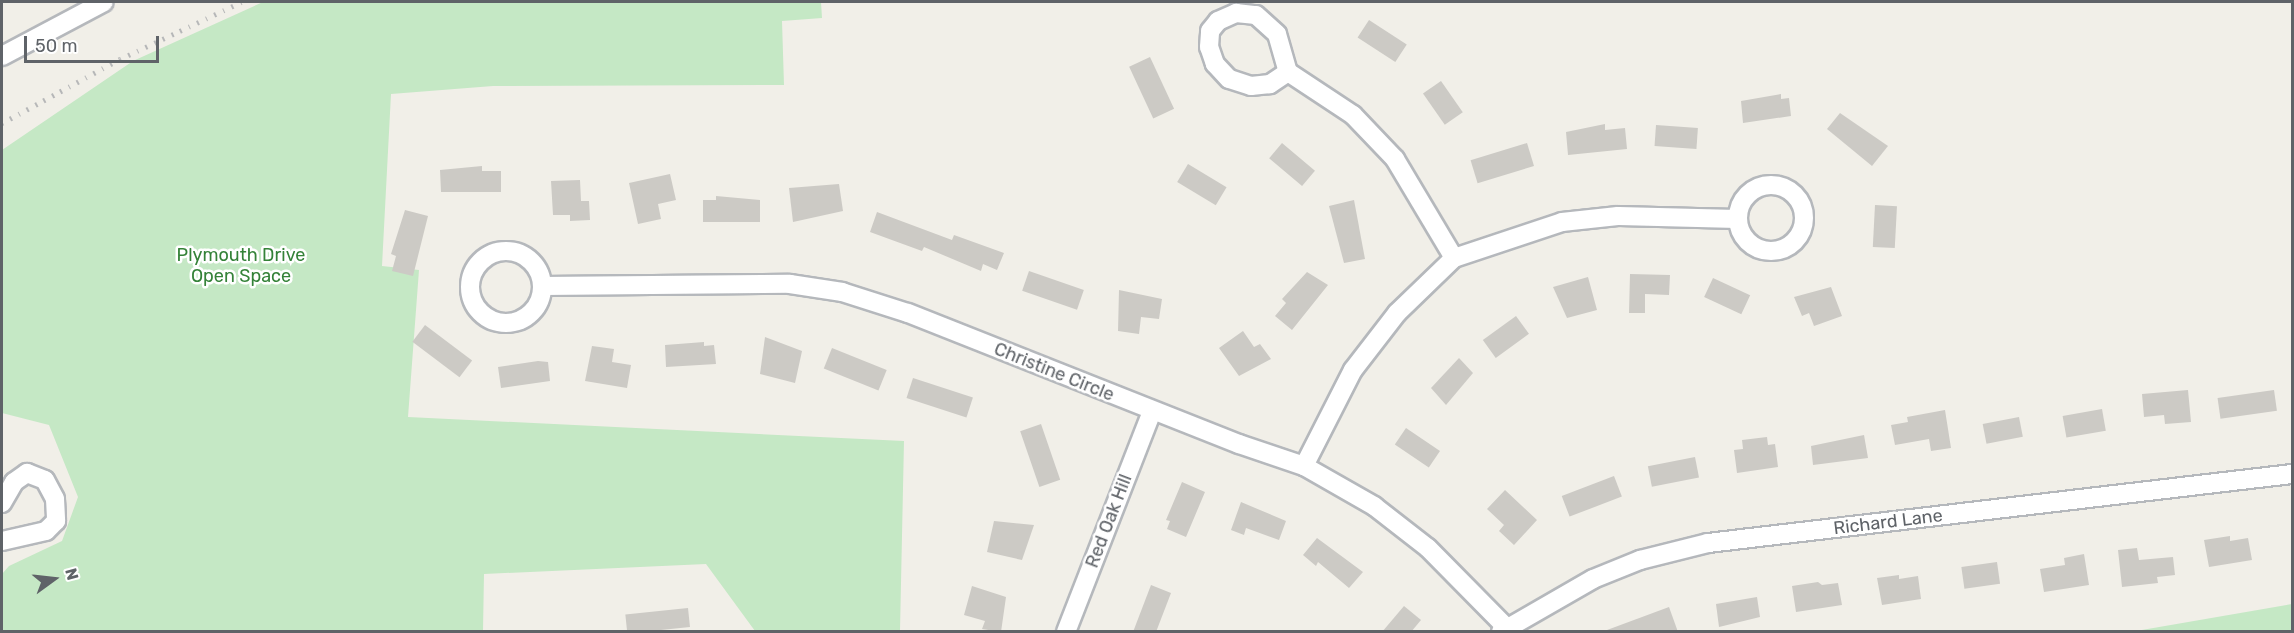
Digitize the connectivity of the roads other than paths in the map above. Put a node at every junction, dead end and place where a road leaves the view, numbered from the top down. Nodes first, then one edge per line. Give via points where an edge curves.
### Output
1 (104, 2) edge
2 (2, 56) edge
3 (1288, 72) junction
4 (1738, 219) dead end
5 (1454, 258) junction
6 (542, 286) dead end
7 (1152, 411) junction
8 (1304, 465) junction
9 (2292, 474) edge
10 (2, 503) edge
11 (2, 541) edge
12 (1504, 629) edge
13 (1065, 632) edge

1 - 2 street
3 - 3 street via 1277,34 1256,15 1236,13 1218,21 1210,31 1209,48 1215,64 1229,79 1251,86 1270,84
3 - 5 street via 1353,115 1395,159
4 - 5 street via 1618,216 1563,222
5 - 8 street via 1397,313 1353,370
6 - 7 street, Christine Circle via 790,284 842,292 908,313
7 - 8 street, Christine Circle
7 - 13 street, Red Oak Hill
8 - 12 street, Christine Circle via 1374,506 1419,541
9 - 12 street, Richard Lane via 1708,543 1621,567
10 - 11 street via 14,482 27,473 45,480 55,499 56,521 46,531

